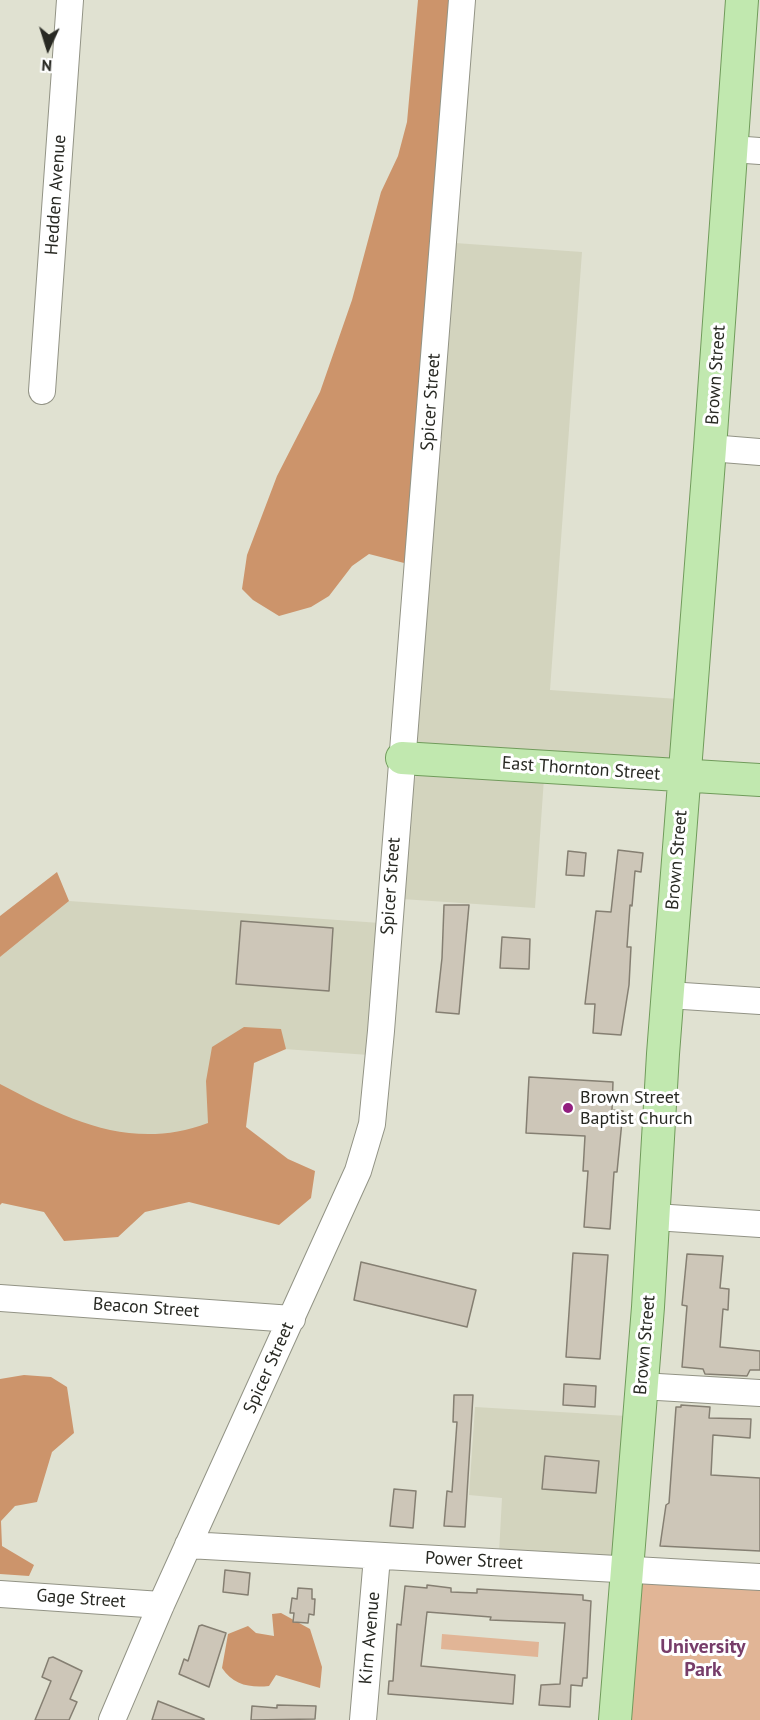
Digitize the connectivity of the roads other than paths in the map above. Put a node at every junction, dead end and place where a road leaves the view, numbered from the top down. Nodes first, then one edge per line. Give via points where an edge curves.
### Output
1 (70, 0) edge
2 (462, 0) edge
3 (742, 0) edge
4 (746, 150) edge
5 (42, 391) dead end
6 (710, 448) junction
7 (760, 452) edge
8 (402, 758) junction
9 (684, 775) junction
10 (760, 780) edge
11 (668, 995) junction
12 (760, 1001) edge
13 (654, 1217) junction
14 (760, 1224) edge
15 (0, 1298) edge
16 (292, 1318) junction
17 (641, 1386) junction
18 (760, 1393) edge
19 (189, 1545) junction
20 (377, 1557) junction
21 (627, 1569) junction
22 (760, 1577) edge
23 (0, 1594) edge
24 (161, 1605) junction
25 (112, 1720) edge
26 (363, 1720) edge
27 (615, 1720) edge

1 - 5 street, Hedden Avenue
2 - 8 street, Spicer Street
3 - 4 main road, Brown Street
4 - 6 main road, Brown Street
6 - 7 street
6 - 9 main road, Brown Street
8 - 9 main road, East Thornton Street
8 - 16 street, Spicer Street via 369,1141
9 - 10 main road, East Thornton Street
9 - 11 main road, Brown Street
11 - 12 street
11 - 13 main road, Brown Street
13 - 14 street
13 - 17 main road, Brown Street
15 - 16 street, Beacon Street
16 - 19 street, Spicer Street
17 - 18 street
17 - 21 main road, Brown Street
19 - 20 street, Power Street
19 - 24 street, Spicer Street
20 - 21 street, Power Street
20 - 26 street, Kirn Avenue
21 - 22 street, Power Street
21 - 27 main road, Brown Street
23 - 24 street, Gage Street
24 - 25 street, Spicer Street

